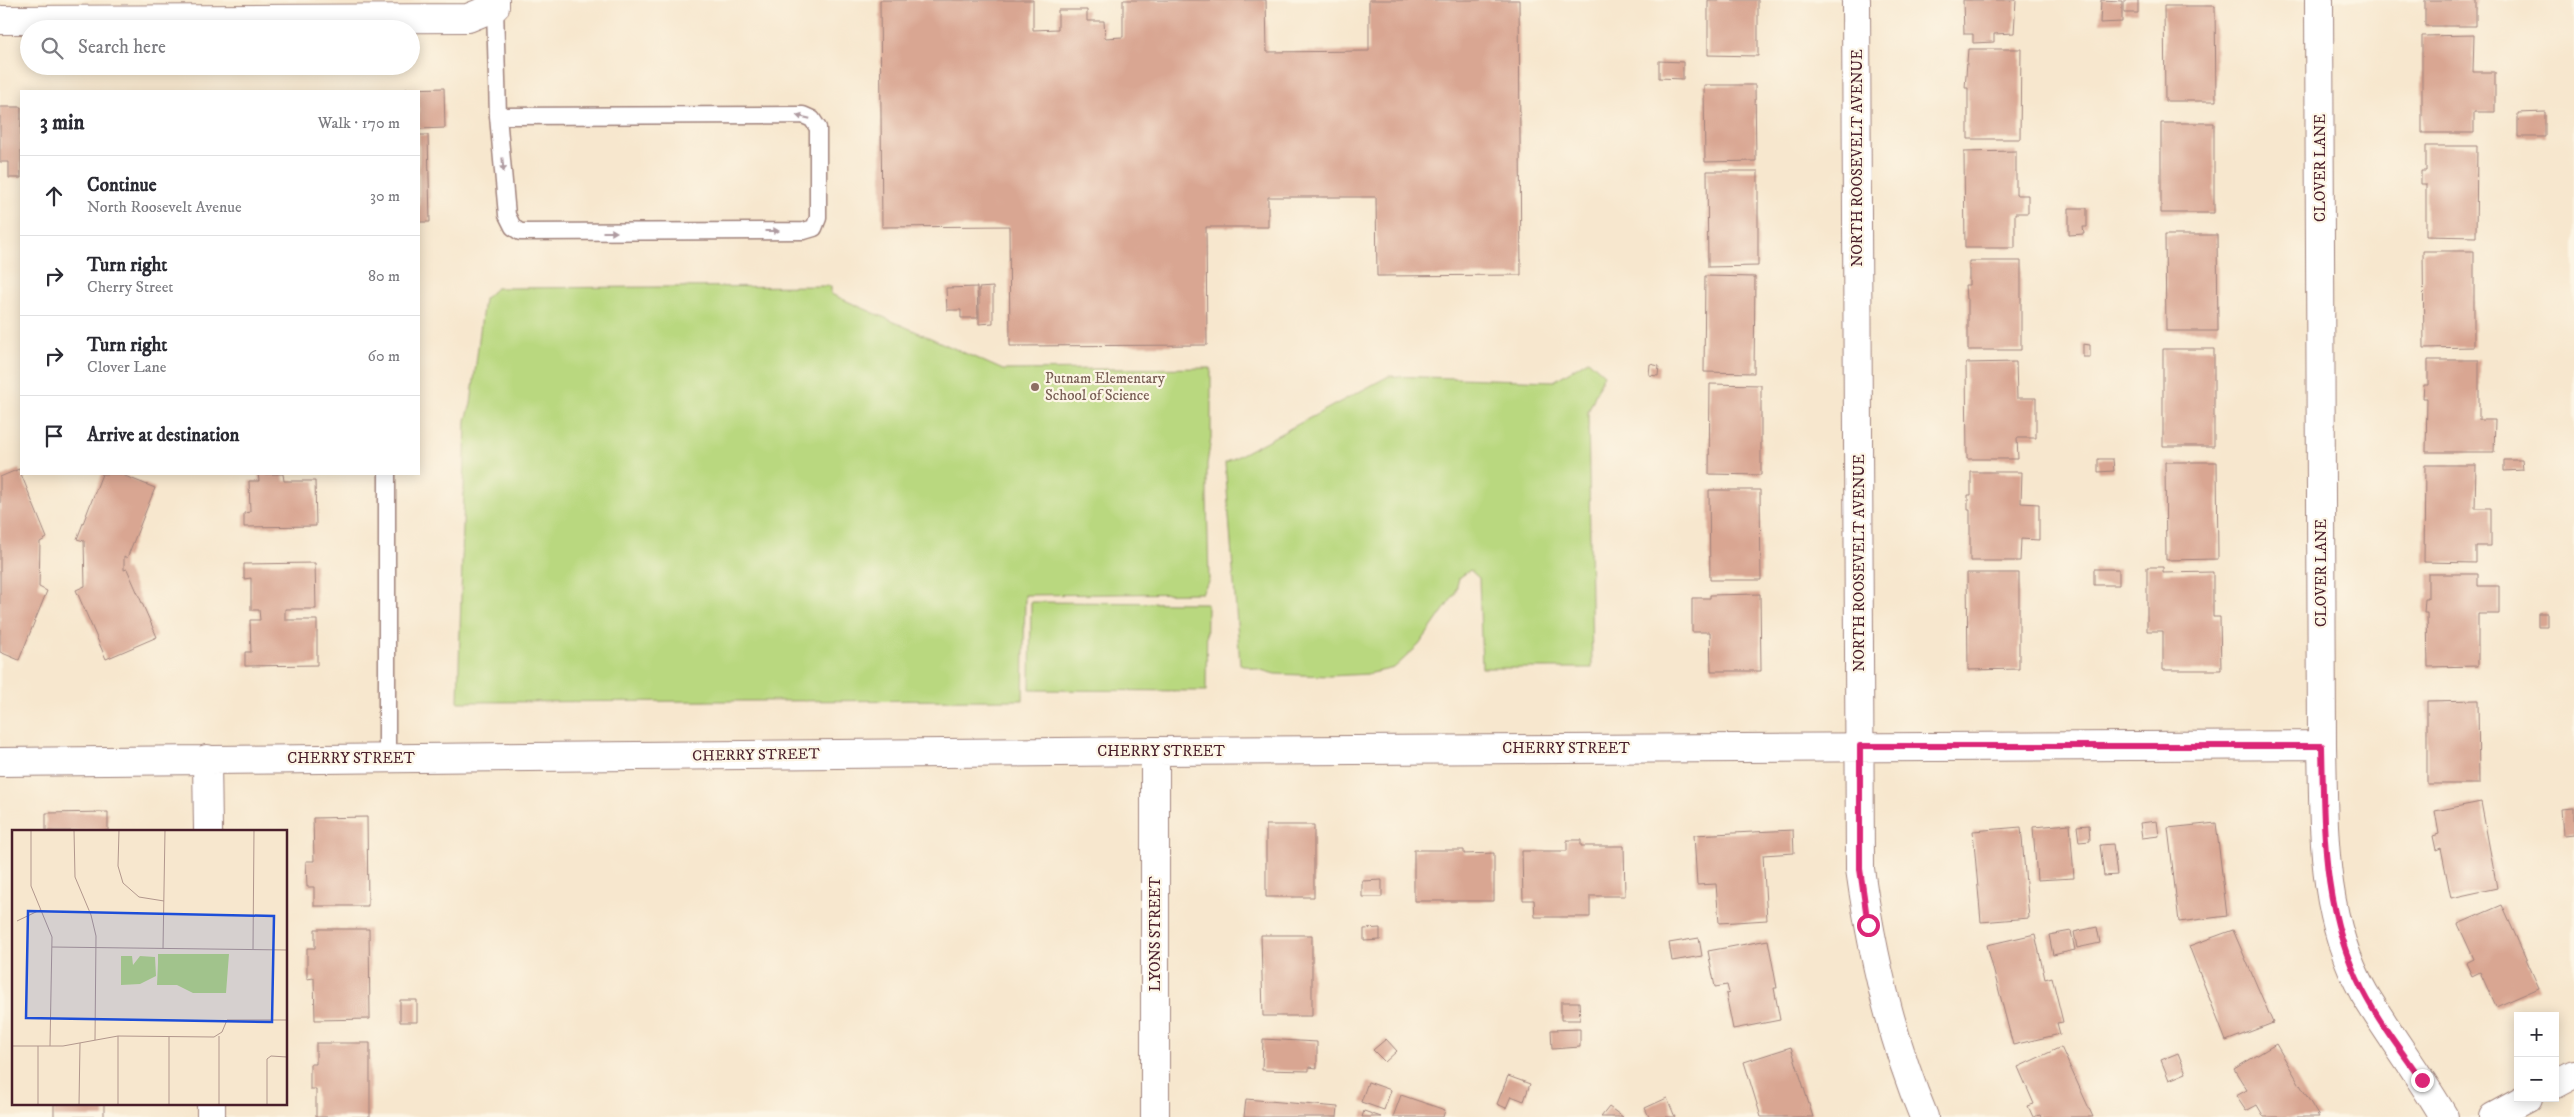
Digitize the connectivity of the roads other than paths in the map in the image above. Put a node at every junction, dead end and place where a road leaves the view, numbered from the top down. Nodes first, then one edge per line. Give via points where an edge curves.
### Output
1 (1856, 0) edge
2 (2319, 0) edge
3 (495, 4) edge
4 (0, 20) edge
5 (498, 116) junction
6 (387, 475) edge
7 (1860, 746) junction
8 (2322, 746) junction
9 (1155, 751) junction
10 (387, 758) junction
11 (207, 759) junction
12 (0, 762) edge
13 (208, 830) edge
14 (2574, 1074) edge
15 (2559, 1082) edge
16 (2521, 1102) edge
17 (211, 1104) edge
18 (211, 1117) edge
19 (1155, 1117) edge
20 (1924, 1117) edge
21 (2444, 1117) edge
22 (2493, 1117) edge

1 - 7 street, NORTH ROOSEVELT AVENUE
2 - 8 street, CLOVER LANE
3 - 4 street via 468,18
3 - 5 lane
5 -> 5 lane via 507,215 513,227 520,232 804,231 814,228 818,218 818,128 803,114
6 - 10 lane
7 - 8 street, CHERRY STREET
7 - 9 street, CHERRY STREET
7 - 20 street, NORTH ROOSEVELT AVENUE via 1860,869 1868,925 1879,981
8 - 21 street, CLOVER LANE via 2324,856 2340,934 2364,991
9 - 10 street, CHERRY STREET
9 - 19 street, LYONS STREET
10 - 11 street, CHERRY STREET
11 - 12 street, CHERRY STREET
11 - 13 street
14 - 15 street
16 - 22 street
17 - 18 street

